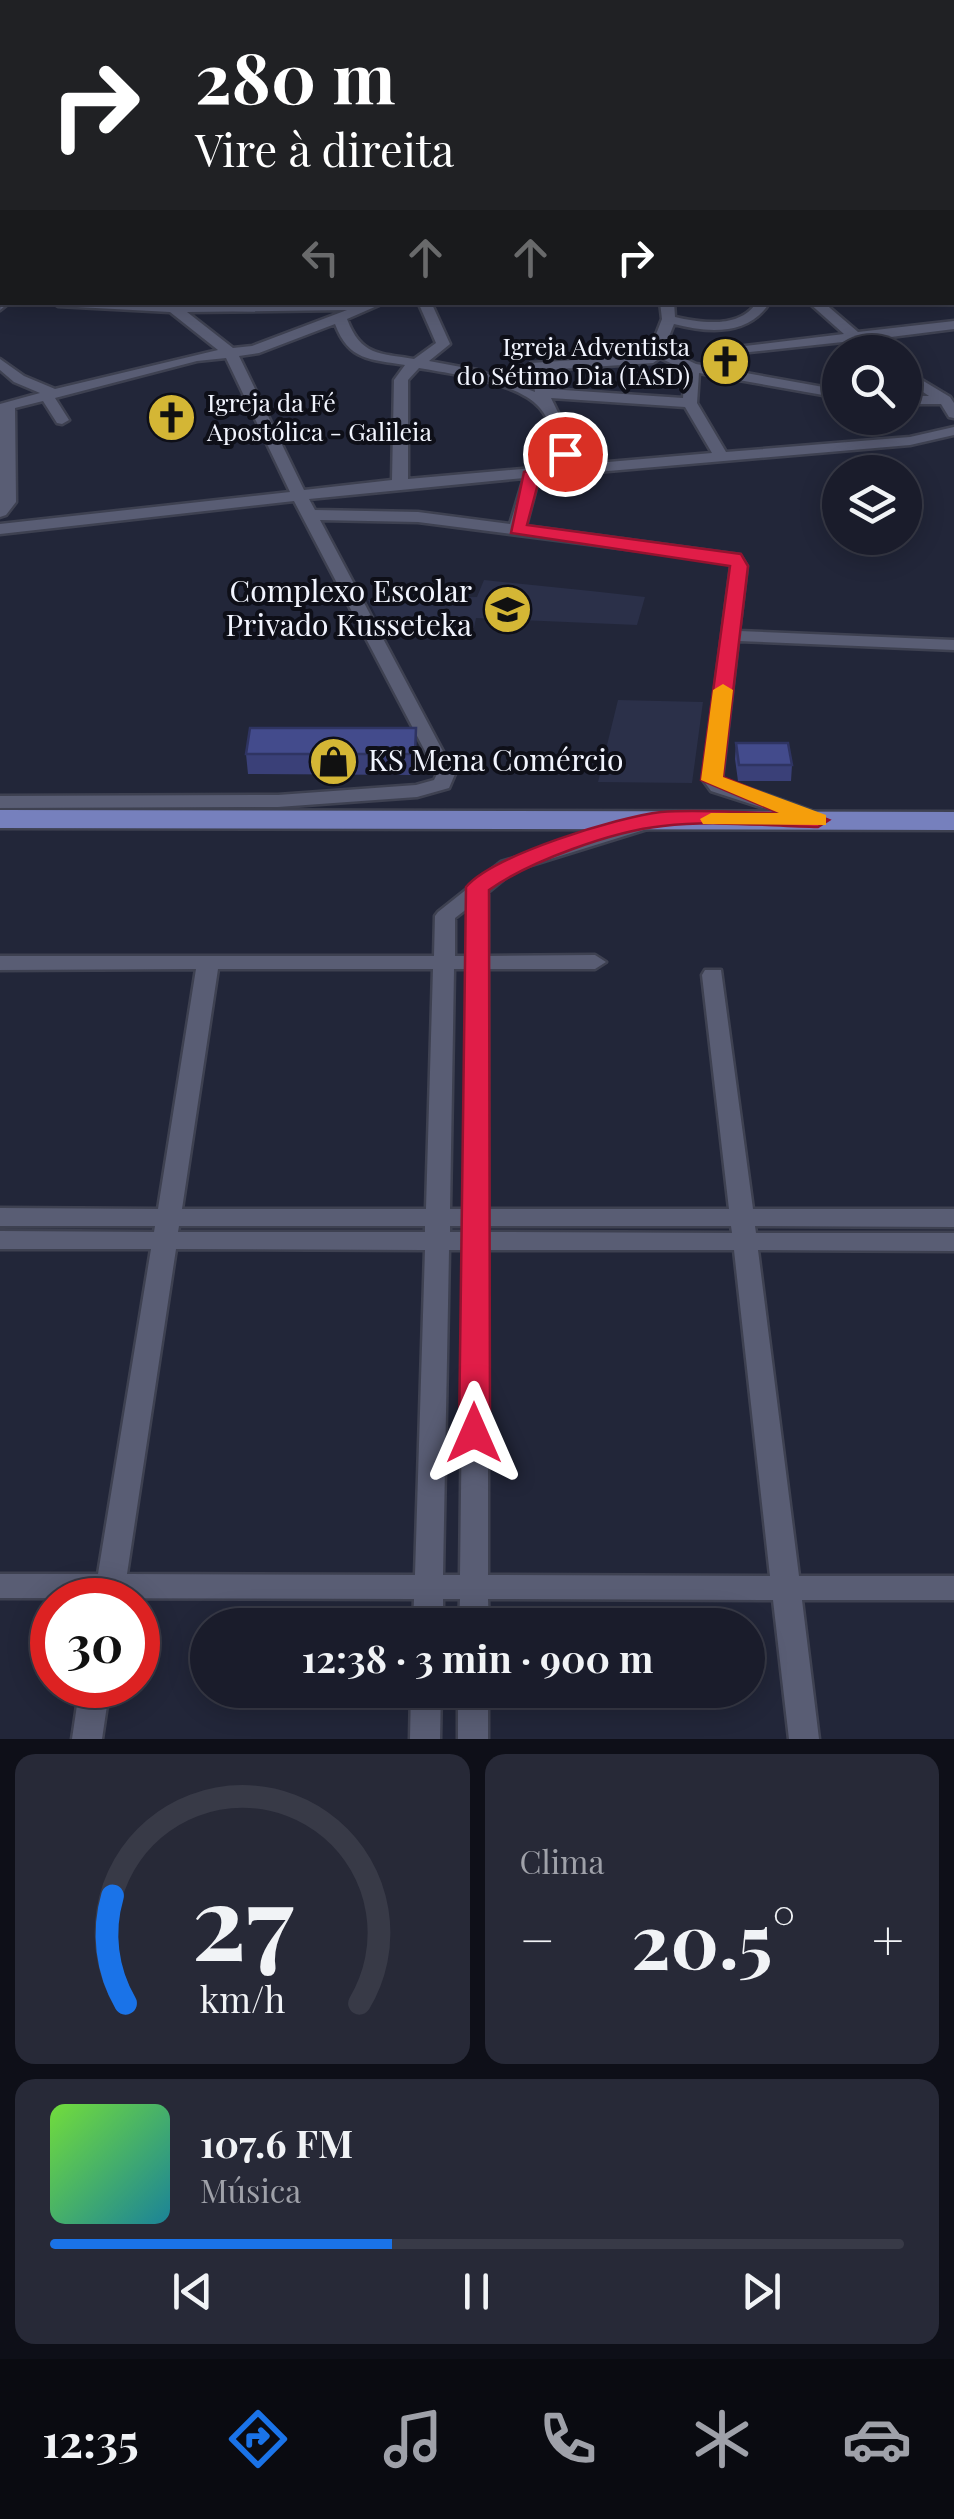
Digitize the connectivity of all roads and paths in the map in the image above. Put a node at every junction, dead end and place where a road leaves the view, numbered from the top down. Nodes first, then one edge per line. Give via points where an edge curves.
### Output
1 (170, 305) edge
2 (210, 305) edge
3 (290, 305) edge
4 (372, 305) edge
5 (425, 305) edge
6 (667, 305) edge
7 (762, 305) edge
8 (817, 305) edge
9 (205, 306) junction
10 (340, 318) junction
11 (669, 318) junction
12 (954, 324) edge
13 (850, 335) edge
14 (868, 335) edge
15 (822, 341) edge
16 (746, 350) dead end
17 (658, 352) junction
18 (231, 354) junction
19 (417, 363) junction
20 (1, 367) edge
21 (692, 368) junction
22 (742, 378) junction
23 (922, 386) edge
24 (822, 391) edge
25 (50, 395) junction
26 (690, 396) junction
27 (544, 398) junction
28 (922, 403) edge
29 (4, 407) edge
30 (950, 407) edge
31 (62, 420) dead end
32 (954, 431) edge
33 (720, 454) junction
34 (551, 470) junction
35 (533, 472) junction
36 (400, 484) junction
37 (300, 497) junction
38 (0, 513) edge
39 (311, 515) junction
40 (20, 527) junction
41 (0, 529) edge
42 (517, 529) junction
43 (730, 636) junction
44 (954, 645) edge
45 (0, 802) edge
46 (278, 810) junction
47 (0, 819) edge
48 (660, 819) junction
49 (818, 820) junction
50 (954, 821) edge
51 (478, 887) junction
52 (444, 962) junction
53 (477, 962) junction
54 (595, 962) dead end
55 (0, 963) edge
56 (208, 963) junction
57 (713, 975) dead end
58 (0, 1217) edge
59 (954, 1218) edge
60 (166, 1229) junction
61 (438, 1229) junction
62 (475, 1229) junction
63 (744, 1230) junction
64 (0, 1240) edge
65 (954, 1242) edge
66 (112, 1578) edge
67 (0, 1586) edge
68 (429, 1587) junction
69 (474, 1587) junction
70 (30, 1588) edge
71 (786, 1588) junction
72 (954, 1588) edge
73 (160, 1592) edge
74 (428, 1608) edge
75 (474, 1608) edge
76 (91, 1708) edge
77 (426, 1708) edge
78 (473, 1708) edge
79 (86, 1739) edge
80 (425, 1739) edge
81 (473, 1739) edge
82 (804, 1739) edge

1 - 9 street
1 - 18 street
2 - 9 street
3 - 9 street
4 - 10 street
5 - 19 street via 443,344
6 - 11 street
7 - 11 street via 754,314 705,328
8 - 13 street
10 - 18 street
10 - 19 street via 355,349
11 - 17 street
12 - 14 street
15 - 16 street
17 - 21 street
17 - 27 street via 647,361 536,366
18 - 25 street
18 - 37 street
19 - 27 street
19 - 36 street via 401,380
20 - 25 street
21 - 22 street
21 - 26 street
22 - 24 street
22 - 26 street
23 - 30 street
25 - 29 street
25 - 31 street
26 - 27 street
26 - 33 street
27 - 34 street via 565,454
28 - 30 street
29 - 38 street via 8,502
32 - 33 street via 910,441
33 - 34 street
34 - 35 street
35 - 36 street
35 - 42 street
36 - 37 street
37 - 39 street
37 - 40 street
38 - 40 street
39 - 42 street via 418,517
39 - 46 street via 446,774 442,784 418,791
40 - 41 street
42 - 43 street via 734,558 739,566
43 - 44 street
43 - 49 street via 712,780
45 - 46 street
46 - 47 main road
46 - 48 main road
48 - 49 main road
48 - 51 street via 541,853
49 - 50 main road
51 - 52 street via 445,916
51 - 53 street
52 - 53 street
52 - 56 street
52 - 61 street
53 - 54 street
53 - 62 street
55 - 56 street
56 - 60 street
57 - 63 street
58 - 60 street
59 - 63 street
60 - 61 street
60 - 64 street
60 - 66 street
61 - 62 street
61 - 68 street
62 - 63 street
62 - 69 street
63 - 65 street
63 - 71 street
67 - 70 street
68 - 69 street
68 - 73 street
68 - 74 street
69 - 71 street
69 - 75 street
71 - 72 street
71 - 82 street
76 - 79 street
77 - 80 street
78 - 81 street

